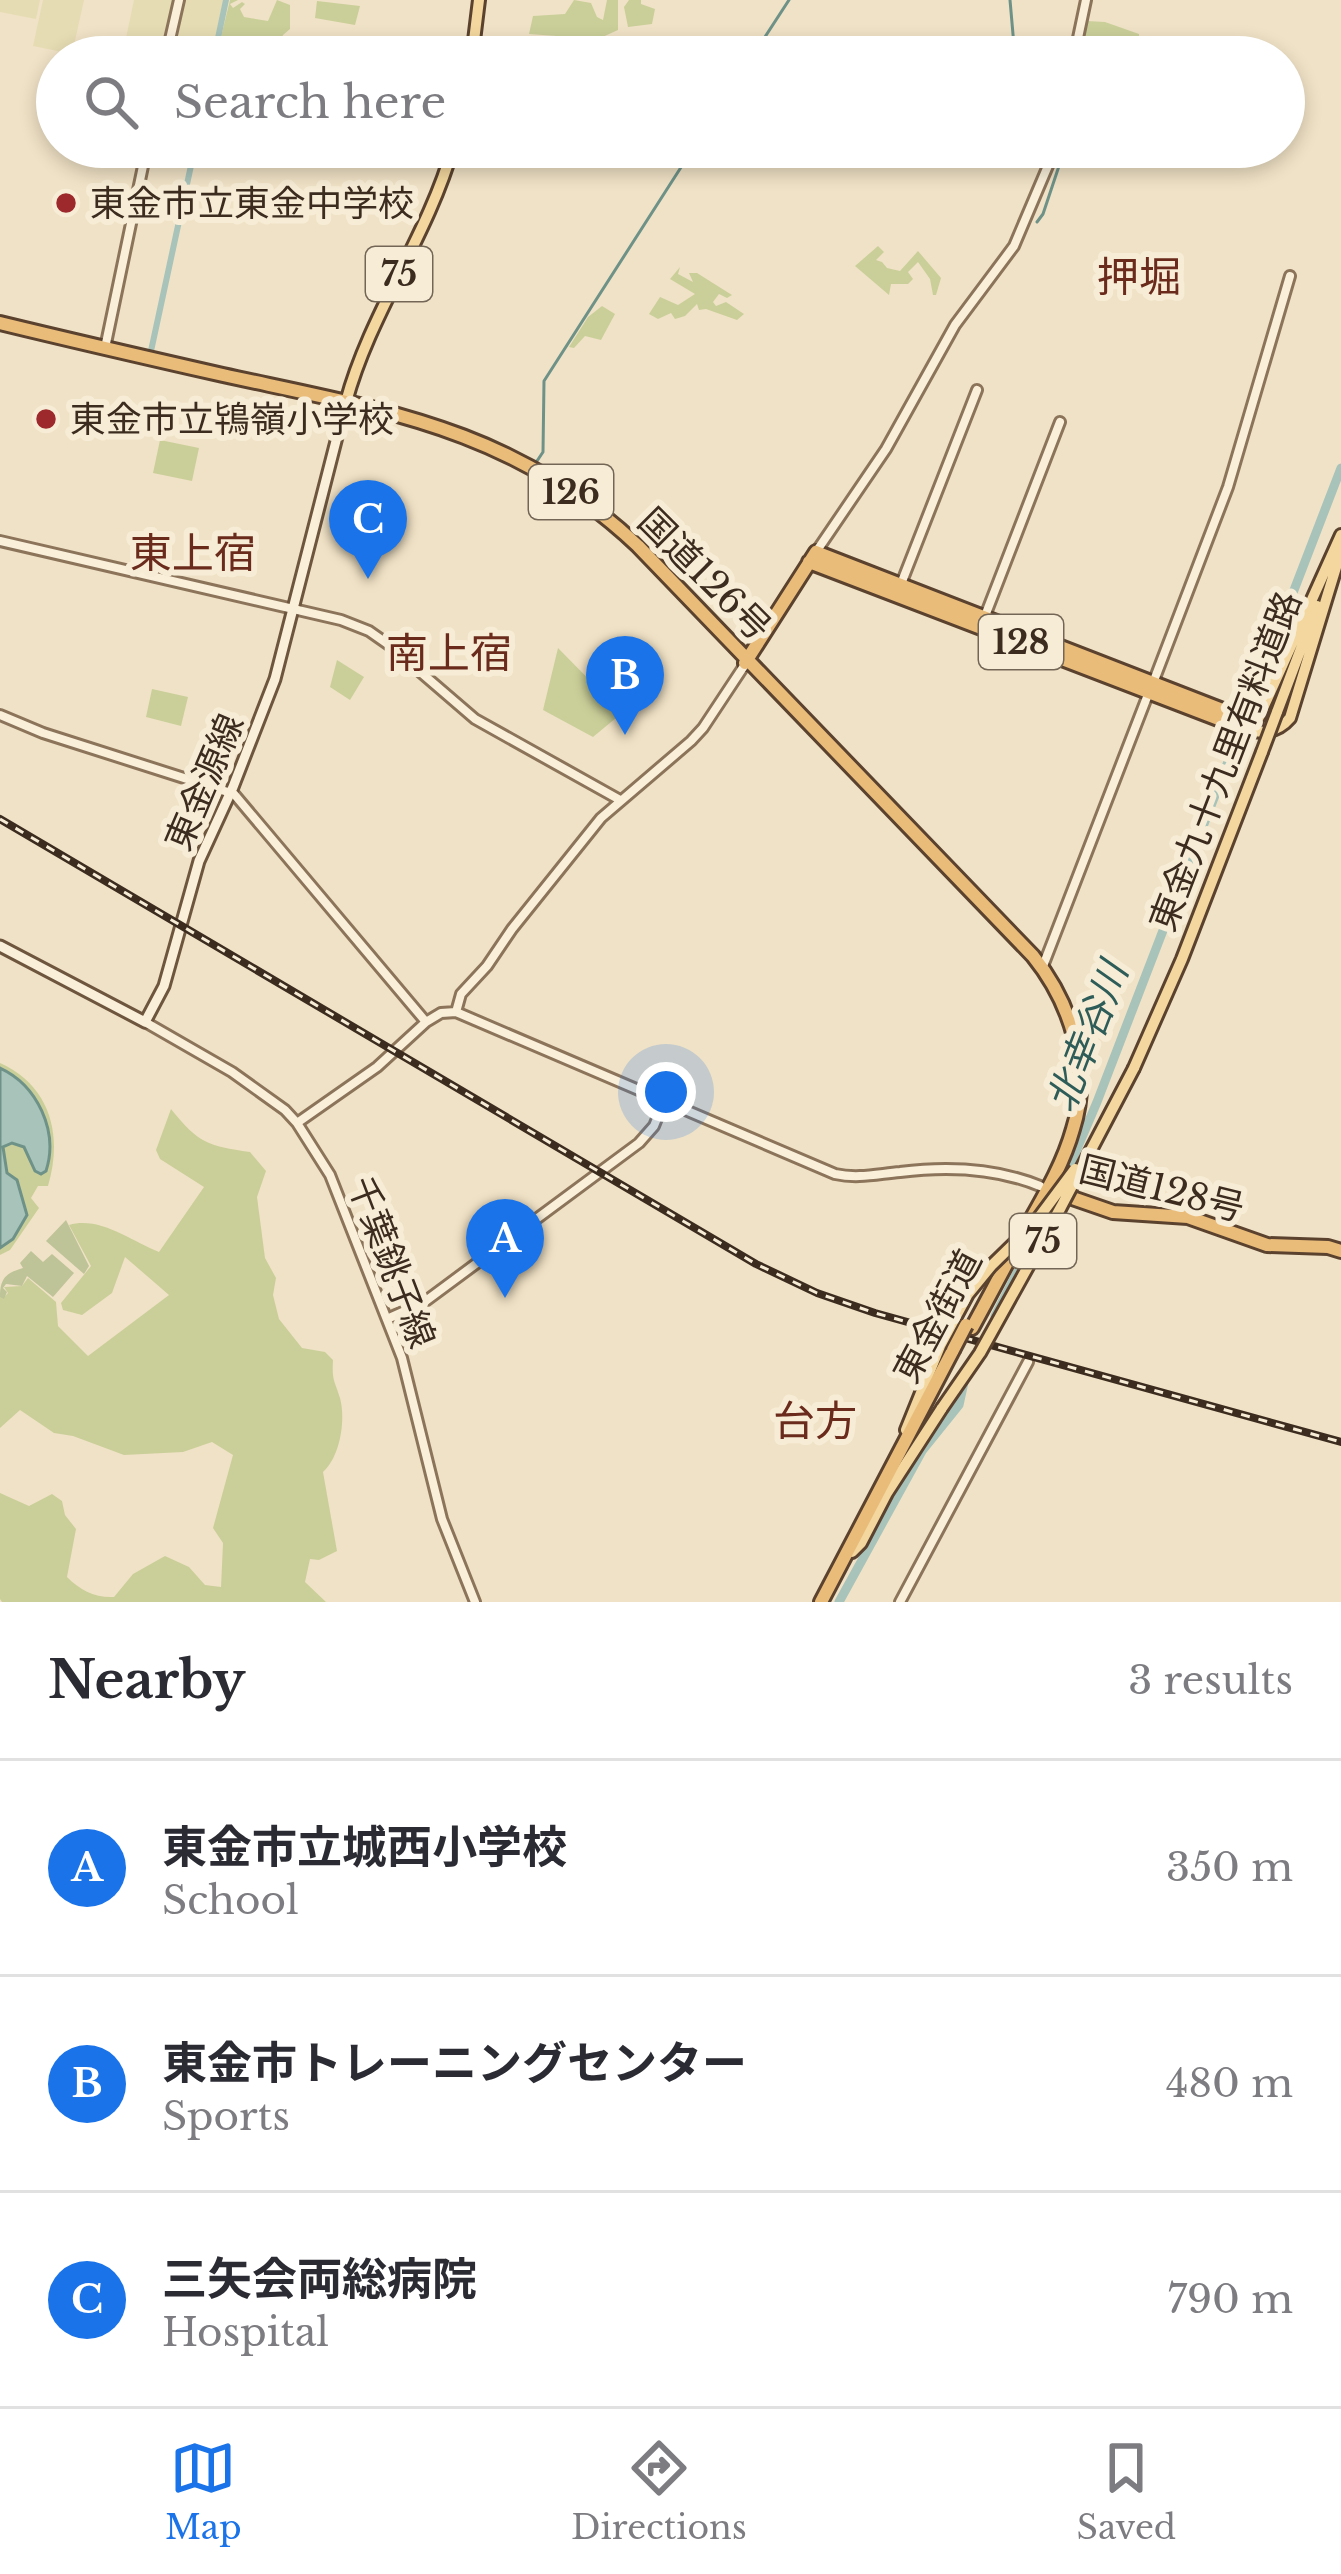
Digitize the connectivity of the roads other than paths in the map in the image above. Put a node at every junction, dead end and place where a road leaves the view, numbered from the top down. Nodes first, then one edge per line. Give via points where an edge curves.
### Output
1 (178, 0) edge
2 (479, 0) edge
3 (1086, 0) edge
4 (170, 36) edge
5 (475, 36) edge
6 (1078, 36) edge
7 (143, 168) edge
8 (446, 168) edge
9 (1047, 168) edge
10 (1289, 276) dead end
11 (0, 328) edge
12 (105, 348) junction
13 (976, 390) dead end
14 (346, 405) junction
15 (1060, 422) dead end
16 (1341, 538) edge
17 (0, 541) edge
18 (1341, 550) edge
19 (813, 557) junction
20 (899, 590) junction
21 (294, 609) junction
22 (982, 622) junction
23 (746, 663) junction
24 (1151, 687) junction
25 (0, 716) edge
26 (1249, 725) junction
27 (231, 791) junction
28 (620, 800) junction
29 (0, 946) edge
30 (1042, 968) junction
31 (456, 1012) junction
32 (145, 1022) junction
33 (426, 1022) junction
34 (1134, 1068) junction
35 (664, 1101) junction
36 (297, 1123) junction
37 (1044, 1188) junction
38 (1341, 1250) edge
39 (387, 1318) junction
40 (951, 1349) junction
41 (1028, 1362) dead end
42 (852, 1552) junction
43 (475, 1602) edge
44 (824, 1602) edge
45 (900, 1602) edge

1 - 4 street
2 - 5 main road
3 - 6 street
7 - 12 street
8 - 14 main road, 75
9 - 19 street via 1014,246 948,337
10 - 24 street via 1228,487
11 - 12 highway, 国道126号 / 126
11 - 14 highway, 国道126号 / 126
12 - 14 highway, 国道126号 / 126
13 - 20 street
14 - 21 main road, 東金源線
14 - 23 highway, 国道126号 / 126 via 454,431 563,486 627,536
15 - 22 street
16 - 26 main road, 75
16 - 34 main road, 東金九十九里有料道路 / 75, bridge
17 - 21 street
18 - 26 main road via 1290,718 1269,732
19 - 20 highway, 128
19 - 23 highway
20 - 22 highway, 128
21 - 27 main road, 東金源線
21 - 28 street via 380,638 475,719
22 - 24 highway, 128
23 - 28 street via 696,736
23 - 30 highway, 国道126号 / 126
23 - 37 highway, 国道126号 / 126 via 1044,984 1067,1038 1072,1087
24 - 26 highway, 128
24 - 30 street
25 - 27 street
27 - 32 main road, 東金源線
27 - 33 street
28 - 31 street via 461,994
29 - 32 main road
30 - 37 highway, 国道126号 / 126 via 1070,1018 1079,1074 1073,1130
31 - 33 street
31 - 35 street
32 - 36 street, 千葉銚子線 via 232,1072
33 - 36 street
34 - 40 main road, 東金九十九里有料道路 / 75, bridge via 1052,1203 957,1310
34 - 42 main road, 東金九十九里有料道路 / 75, bridge via 980,1353
35 - 37 street via 850,1178 973,1170
35 - 39 street via 639,1143 423,1303
36 - 39 street, 千葉銚子線 via 336,1186
37 - 38 highway, 国道128号 via 1101,1209 1188,1217 1268,1245
37 - 40 highway, 東金街道 / 126, bridge
39 - 43 street, 千葉銚子線 via 442,1519
40 - 42 highway, 東金街道 / 126
40 - 44 highway, 東金街道 / 126
41 - 45 street
42 - 44 highway, 東金街道 / 126

